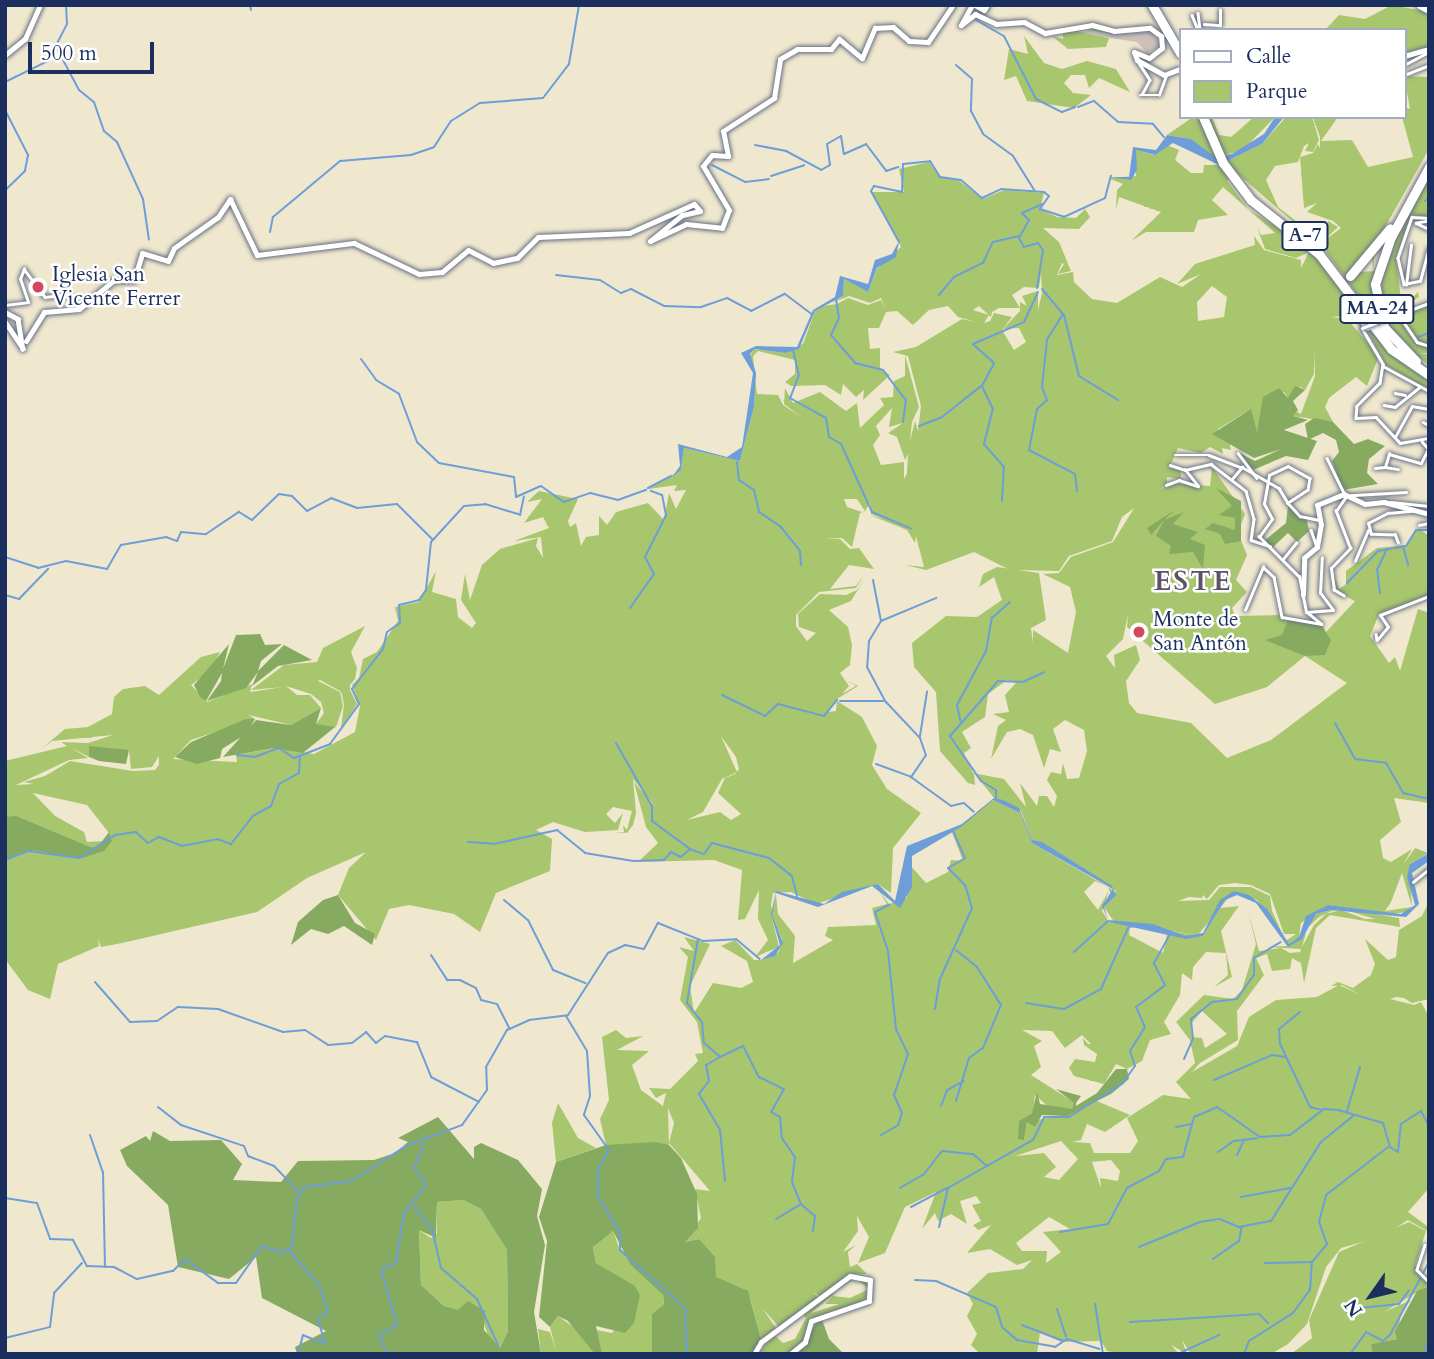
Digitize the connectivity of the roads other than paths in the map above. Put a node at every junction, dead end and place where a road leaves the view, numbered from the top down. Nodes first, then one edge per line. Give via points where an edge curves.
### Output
1 (40, 5) edge
2 (953, 5) edge
3 (973, 5) edge
4 (987, 5) edge
5 (1152, 5) edge
6 (1158, 5) edge
7 (1420, 5) edge
8 (1220, 10) dead end
9 (1429, 10) edge
10 (1198, 13) dead end
11 (1192, 15) dead end
12 (1204, 24) junction
13 (1198, 28) edge
14 (1201, 28) edge
15 (1178, 38) edge
16 (1178, 50) edge
17 (1424, 53) edge
18 (5, 55) edge
19 (1406, 56) edge
20 (1139, 62) junction
21 (1406, 64) edge
22 (1429, 65) edge
23 (1178, 70) edge
24 (1167, 74) junction
25 (1408, 74) dead end
26 (1206, 120) edge
27 (1429, 156) edge
28 (1429, 167) edge
29 (1233, 175) junction
30 (1412, 217) junction
31 (1429, 219) edge
32 (1416, 223) junction
33 (1429, 229) edge
34 (1411, 245) dead end
35 (1429, 248) edge
36 (1350, 276) dead end
37 (1406, 285) junction
38 (1348, 294) dead end
39 (95, 297) junction
40 (1429, 303) edge
41 (5, 305) edge
42 (5, 312) edge
43 (1399, 314) junction
44 (5, 322) edge
45 (23, 340) junction
46 (1429, 346) edge
47 (1391, 349) junction
48 (1383, 366) junction
49 (1427, 371) edge
50 (1420, 387) junction
51 (1429, 391) edge
52 (1395, 393) dead end
53 (1407, 394) junction
54 (1384, 405) dead end
55 (1429, 409) edge
56 (1423, 422) dead end
57 (1429, 425) edge
58 (1395, 438) junction
59 (1429, 438) edge
60 (1422, 442) junction
61 (1238, 453) dead end
62 (1175, 455) dead end
63 (1428, 456) edge
64 (1327, 458) dead end
65 (1170, 465) dead end
66 (1242, 467) junction
67 (1385, 467) junction
68 (1375, 468) dead end
69 (1398, 469) dead end
70 (1185, 470) junction
71 (1257, 478) junction
72 (1231, 480) junction
73 (1166, 485) dead end
74 (1268, 485) junction
75 (1406, 492) dead end
76 (1345, 493) junction
77 (1287, 503) junction
78 (1389, 503) junction
79 (1429, 506) edge
80 (1412, 512) junction
81 (1429, 514) edge
82 (1322, 522) junction
83 (1429, 523) edge
84 (1419, 525) dead end
85 (1311, 530) dead end
86 (1368, 531) junction
87 (1398, 542) dead end
88 (1296, 543) dead end
89 (1270, 546) junction
90 (1317, 547) junction
91 (1322, 558) dead end
92 (1283, 559) junction
93 (1355, 561) dead end
94 (1303, 595) junction
95 (1344, 596) dead end
96 (1429, 596) edge
97 (1245, 610) dead end
98 (1306, 612) junction
99 (1378, 642) dead end
100 (1429, 871) edge
101 (1413, 882) dead end
102 (1425, 1245) dead end
103 (1429, 1282) edge
104 (754, 1354) edge
105 (790, 1354) edge

1 - 18 street via 25,39
2 - 39 main road via 928,42 909,40 893,27 875,28 862,58 839,39 831,49 797,49 780,59 774,99 723,131 728,156 712,155 704,166 729,210 722,228 686,224 649,240 682,215 700,211 696,203 629,233 538,237 517,258 493,263 468,250 442,272 419,274 354,243 257,255 230,200 218,216 174,248 168,261 142,253 134,279 118,279
3 - 4 main road
3 - 20 main road via 961,25 975,14 996,24 1024,22 1045,33 1092,25 1114,31 1150,28 1161,36 1162,48 1149,58 1134,52
5 - 16 highway
6 - 15 highway
7 - 9 highway
8 - 12 street via 1220,25
10 - 12 street
11 - 13 street
12 - 14 street
17 - 19 main road
17 - 21 street
20 - 24 main road
20 - 24 street via 1150,83 1140,95 1159,95
22 - 25 street
23 - 24 main road
26 - 29 highway, A-7
27 - 36 highway, MA-24 via 1395,221
28 - 49 highway, MA-24 via 1382,257 1375,290 1387,333
29 - 47 highway, A-7 via 1263,212 1328,263
29 - 49 highway, A-7 via 1331,259 1385,337
30 - 31 street
30 - 32 street
30 - 37 street via 1397,261
31 - 32 street
32 - 33 street
34 - 37 street
35 - 37 street via 1424,275
38 - 47 highway, MA-24 via 1356,314
39 - 41 street via 76,306 68,295 51,299 24,269 19,275 28,302
39 - 45 main road via 79,309 44,312 38,327
40 - 43 street
42 - 45 street via 18,319
43 - 46 street via 1417,342
43 - 48 street, bridge via 1360,329
44 - 45 street via 20,350
47 - 49 highway, A-7
48 - 50 street
48 - 58 street via 1378,386 1357,406 1356,416 1376,417
50 - 51 street
50 - 53 street
52 - 53 street
53 - 54 street via 1395,407
55 - 58 street via 1410,408
56 - 57 street
58 - 60 street via 1402,444
59 - 60 street
60 - 63 street
61 - 71 street
62 - 66 street via 1209,455
63 - 67 street via 1416,464 1389,454
64 - 76 street
65 - 70 street
66 - 71 street
66 - 72 street
67 - 68 street
67 - 69 street
70 - 72 street via 1209,463
70 - 73 street via 1198,486 1179,480
71 - 74 street
72 - 89 street via 1250,501 1251,540
74 - 77 street
74 - 77 street via 1269,475 1284,467 1310,478 1308,490
74 - 89 street via 1264,505 1272,519 1259,537
75 - 76 street
76 - 78 street via 1365,504
76 - 82 street via 1316,507
76 - 95 street via 1336,511 1350,548 1331,568 1334,590
77 - 82 street via 1300,516
78 - 79 street
78 - 80 street
80 - 81 street
80 - 86 street via 1383,514 1370,520
82 - 90 street
83 - 84 street
85 - 90 street
86 - 87 street via 1395,535
86 - 93 street
88 - 92 street
89 - 92 street
90 - 94 street via 1306,556
91 - 98 street via 1320,593 1333,610
92 - 94 street via 1299,577
94 - 98 street
96 - 99 street via 1419,596 1380,615 1388,627 1376,634
97 - 98 street via 1263,567 1276,582 1282,617 1322,622
100 - 101 street
102 - 103 street via 1417,1270
104 - 105 main road via 761,1342 850,1276 870,1280 869,1301 811,1321 804,1342

